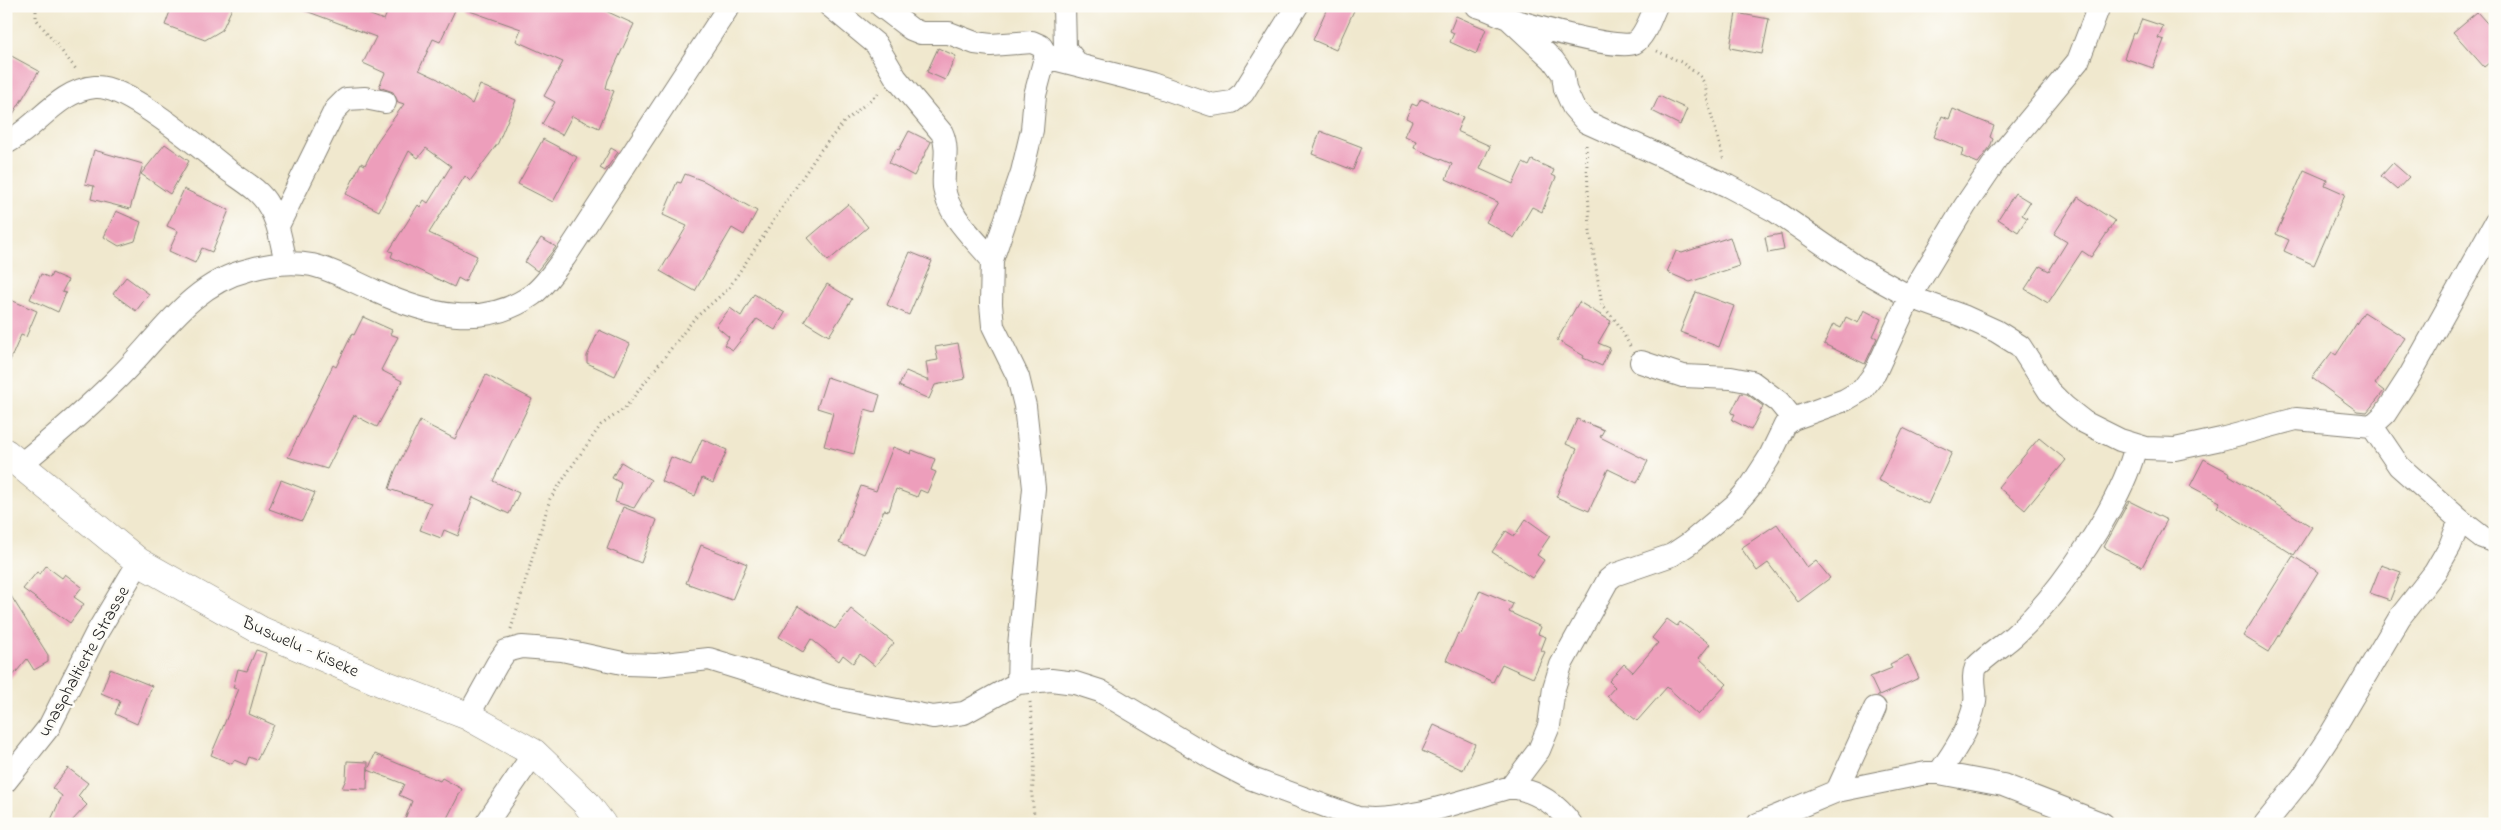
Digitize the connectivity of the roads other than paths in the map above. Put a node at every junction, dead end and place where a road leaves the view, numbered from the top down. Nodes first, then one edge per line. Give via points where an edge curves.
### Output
1 (729, 6) edge
2 (830, 6) edge
3 (868, 6) edge
4 (881, 6) edge
5 (1064, 6) edge
6 (1297, 6) edge
7 (1477, 6) edge
8 (1656, 6) edge
9 (2099, 6) edge
10 (1508, 18) junction
11 (866, 35) junction
12 (1046, 54) junction
13 (1077, 63) junction
14 (385, 102) dead end
15 (6, 143) edge
16 (2495, 223) edge
17 (278, 226) junction
18 (992, 260) junction
19 (286, 262) junction
20 (1910, 297) junction
21 (1641, 362) road end
22 (1793, 419) junction
23 (2372, 426) junction
24 (2136, 444) junction
25 (13, 459) edge
26 (2460, 520) junction
27 (2495, 542) edge
28 (139, 562) junction
29 (1021, 682) junction
30 (1875, 708) dead end
31 (468, 716) junction
32 (534, 753) junction
33 (1939, 773) junction
34 (6, 781) edge
35 (1511, 787) junction
36 (1837, 791) junction
37 (1786, 819) edge
38 (486, 824) edge
39 (602, 824) edge
40 (1571, 824) edge
41 (1758, 824) edge
42 (2103, 824) edge
43 (2265, 824) edge

1 - 19 street via 564,257 534,294 504,310 482,316 446,314 376,292 312,265
2 - 11 street
3 - 11 street
4 - 12 street via 911,29 921,32 949,32 992,46 1032,42 1041,46
5 - 13 street via 1065,48
6 - 13 street via 1243,93 1222,105 1212,105
7 - 10 street
8 - 10 street via 1634,43 1609,43
9 - 20 street via 2078,61 1997,160 1946,235
10 - 20 street via 1553,60 1563,74 1573,108 1586,122 1728,186 1775,211 1850,262
11 - 18 street via 882,51 896,78 942,134 945,141 944,186 948,202
12 - 13 street via 1054,59
12 - 18 street via 1035,95 1032,130 1022,172
14 - 17 street via 346,99 335,110
15 - 17 street via 22,135 65,98 92,87 109,88 141,104 198,145 268,203
16 - 23 street via 2408,377 2385,414
17 - 19 street
18 - 29 street via 993,326 1018,377 1025,406 1034,488 1018,646
19 - 25 street via 246,270 194,296 89,408
20 - 22 street via 1875,373 1862,390 1845,400
20 - 24 street via 1964,316 2020,346 2049,391 2065,407 2084,422 2120,440
21 - 22 street via 1683,376 1752,382 1779,402
22 - 35 street via 1785,425 1764,465 1735,505 1672,555 1608,580 1561,665 1549,726 1539,750
23 - 24 street via 2296,419 2175,449 2146,448
23 - 26 street via 2399,466
24 - 33 street via 2130,468 2099,526 2047,602 2017,633 1976,667 1975,700 1970,720
25 - 28 main road, Buswelu - Kiseke
26 - 27 street via 2482,537
26 - 43 street via 2435,572 2400,617 2302,778
28 - 31 main road, Buswelu - Kiseke via 260,630
28 - 34 street, unasphaltierte Strasse via 96,634 49,727
29 - 31 street via 964,713 933,717 835,698 709,659 627,664 535,646 506,651
29 - 35 street via 1052,680 1100,691 1252,779 1358,818 1395,818
30 - 36 street
31 - 32 main road, Buswelu - Kiseke
32 - 38 street
32 - 39 main road, Buswelu - Kiseke via 586,803
33 - 36 street via 1900,777
33 - 42 street via 2003,785
35 - 40 street via 1524,789 1553,803
36 - 37 street
37 - 41 street

